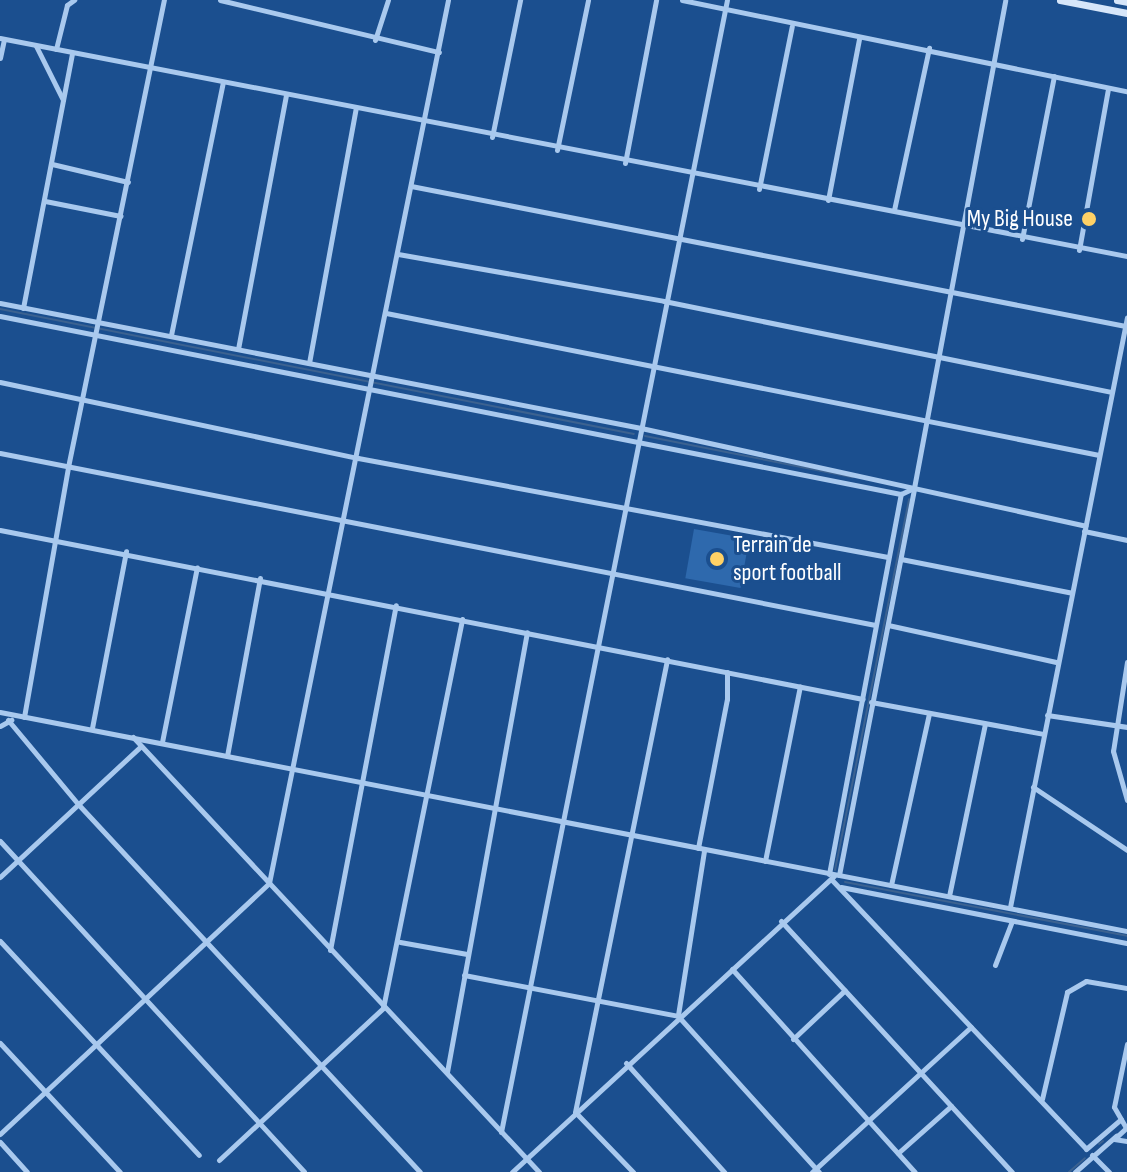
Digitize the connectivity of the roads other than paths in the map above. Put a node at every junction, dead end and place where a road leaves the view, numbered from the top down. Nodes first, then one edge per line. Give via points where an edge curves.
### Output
1 (74, 0) edge
2 (164, 0) edge
3 (220, 0) edge
4 (388, 0) edge
5 (448, 0) edge
6 (520, 0) edge
7 (588, 0) edge
8 (656, 0) edge
9 (682, 0) edge
10 (727, 0) edge
11 (1005, 0) edge
12 (1060, 0) edge
13 (1117, 0) edge
14 (67, 2) edge
15 (1127, 2) edge
16 (725, 9) junction
17 (1127, 13) edge
18 (792, 26) junction
19 (2, 38) edge
20 (859, 39) junction
21 (375, 40) junction
22 (36, 46) junction
23 (929, 48) junction
24 (56, 49) junction
25 (439, 52) junction
26 (72, 53) junction
27 (0, 58) edge
28 (994, 65) junction
29 (150, 71) junction
30 (1054, 76) junction
31 (223, 82) junction
32 (1108, 89) junction
33 (1127, 91) edge
34 (286, 94) junction
35 (64, 101) junction
36 (356, 108) junction
37 (424, 124) junction
38 (492, 137) junction
39 (557, 150) junction
40 (625, 163) junction
41 (52, 164) junction
42 (689, 176) junction
43 (128, 182) junction
44 (411, 186) junction
45 (759, 189) junction
46 (828, 200) junction
47 (45, 201) junction
48 (894, 210) junction
49 (121, 216) junction
50 (959, 227) junction
51 (1022, 239) junction
52 (677, 241) junction
53 (1079, 250) junction
54 (398, 254) junction
55 (1127, 256) edge
56 (949, 293) junction
57 (664, 301) junction
58 (0, 303) edge
59 (23, 308) junction
60 (386, 313) junction
61 (0, 316) edge
62 (1127, 317) edge
63 (100, 323) junction
64 (1125, 326) edge
65 (97, 334) junction
66 (171, 335) junction
67 (238, 349) junction
68 (935, 357) junction
69 (1119, 357) junction
70 (1127, 359) edge
71 (309, 363) junction
72 (651, 368) junction
73 (0, 382) edge
74 (373, 382) junction
75 (1111, 392) junction
76 (86, 399) junction
77 (924, 421) junction
78 (640, 435) junction
79 (0, 453) edge
80 (1099, 455) junction
81 (358, 458) junction
82 (68, 467) junction
83 (914, 488) junction
84 (901, 494) junction
85 (625, 506) junction
86 (345, 521) junction
87 (1085, 529) junction
88 (0, 530) edge
89 (57, 540) junction
90 (1127, 540) edge
91 (126, 551) junction
92 (888, 557) junction
93 (901, 559) junction
94 (197, 567) junction
95 (612, 574) junction
96 (260, 578) junction
97 (331, 593) junction
98 (1072, 593) junction
99 (396, 605) junction
100 (462, 619) junction
101 (875, 625) junction
102 (888, 625) junction
103 (527, 632) junction
104 (599, 646) junction
105 (667, 659) junction
106 (1056, 662) junction
107 (1127, 662) edge
108 (727, 672) junction
109 (800, 686) junction
110 (863, 699) junction
111 (871, 702) junction
112 (0, 712) edge
113 (929, 714) junction
114 (1047, 715) junction
115 (24, 717) junction
116 (8, 720) junction
117 (1114, 723) junction
118 (985, 724) junction
119 (0, 726) edge
120 (1127, 727) edge
121 (92, 728) junction
122 (1044, 734) junction
123 (131, 736) junction
124 (162, 742) junction
125 (141, 746) junction
126 (227, 756) junction
127 (296, 770) junction
128 (361, 782) junction
129 (1033, 787) junction
130 (430, 794) junction
131 (1127, 800) edge
132 (78, 804) junction
133 (493, 807) junction
134 (566, 819) junction
135 (630, 833) junction
136 (0, 841) edge
137 (701, 849) junction
138 (1127, 850) edge
139 (18, 860) junction
140 (765, 862) junction
141 (834, 876) junction
142 (0, 877) edge
143 (269, 883) junction
144 (891, 885) junction
145 (838, 887) junction
146 (949, 896) junction
147 (1010, 907) junction
148 (781, 921) junction
149 (1012, 921) junction
150 (1127, 931) edge
151 (0, 941) edge
152 (400, 942) junction
153 (1127, 943) edge
154 (209, 945) junction
155 (330, 950) junction
156 (467, 954) junction
157 (995, 965) dead end
158 (732, 969) junction
159 (464, 975) junction
160 (1127, 988) edge
161 (532, 990) junction
162 (845, 990) junction
163 (148, 999) junction
164 (598, 1005) junction
165 (383, 1008) junction
166 (678, 1016) junction
167 (971, 1027) junction
168 (793, 1039) junction
169 (0, 1043) edge
170 (1127, 1044) edge
171 (97, 1047) junction
172 (626, 1063) junction
173 (322, 1069) junction
174 (920, 1072) junction
175 (446, 1073) junction
176 (46, 1093) junction
177 (1042, 1100) junction
178 (951, 1106) junction
179 (575, 1112) junction
180 (1121, 1119) junction
181 (867, 1120) junction
182 (258, 1123) junction
183 (1126, 1128) edge
184 (501, 1132) junction
185 (0, 1134) edge
186 (1127, 1141) edge
187 (0, 1142) edge
188 (898, 1153) junction
189 (199, 1155) dead end
190 (1092, 1155) junction
191 (527, 1159) junction
192 (219, 1160) dead end
193 (815, 1171) edge
194 (27, 1172) edge
195 (120, 1172) edge
196 (304, 1172) edge
197 (420, 1172) edge
198 (512, 1172) edge
199 (539, 1172) edge
200 (633, 1172) edge
201 (724, 1172) edge
202 (915, 1172) edge
203 (1012, 1172) edge
204 (1075, 1172) edge
205 (1109, 1172) edge

1 - 14 street
2 - 29 street
3 - 21 street
4 - 21 street
5 - 25 street
6 - 38 street
7 - 39 street
8 - 40 street
9 - 16 street
10 - 16 street
11 - 28 street
12 - 17 main road
13 - 15 main road
14 - 24 street
16 - 18 street
16 - 42 street
18 - 20 street
18 - 45 street
19 - 22 street
19 - 27 street
20 - 23 street
20 - 46 street
21 - 25 street
22 - 24 street
22 - 35 street
23 - 28 street
23 - 48 street
24 - 26 street
25 - 37 street
26 - 29 street
26 - 35 street
28 - 30 street
28 - 50 street
29 - 31 street
29 - 43 street
30 - 32 street
30 - 51 street
31 - 34 street
31 - 66 street
32 - 33 street
32 - 53 street
34 - 36 street
34 - 67 street
35 - 41 street
36 - 37 street
36 - 71 street
37 - 38 street
37 - 44 street
38 - 39 street
39 - 40 street
40 - 42 street
41 - 43 street
41 - 47 street
42 - 45 street
42 - 52 street
43 - 49 street
44 - 52 street
44 - 54 street
45 - 46 street
46 - 48 street
47 - 49 street
47 - 59 street
48 - 50 street
49 - 63 street
50 - 51 street
50 - 56 street
51 - 53 street
52 - 56 street
52 - 57 street
53 - 55 street
54 - 57 street
54 - 60 street
56 - 64 street
56 - 68 street
57 - 68 street
57 - 72 street
58 - 59 street
59 - 63 street
60 - 72 street
60 - 74 street
61 - 65 street
62 - 64 street
63 - 65 street
63 - 66 street
64 - 69 street
65 - 74 street
65 - 76 street
66 - 67 street
67 - 71 street
68 - 75 street
68 - 77 street
69 - 70 street
69 - 75 street
71 - 74 street
72 - 77 street
72 - 78 street
73 - 76 street
74 - 78 street
74 - 78 street
74 - 81 street
75 - 80 street
76 - 81 street
76 - 82 street
77 - 80 street
77 - 83 street
78 - 83 street
78 - 84 street
78 - 85 street
79 - 82 street
80 - 87 street
81 - 85 street
81 - 86 street
82 - 86 street
82 - 89 street
83 - 84 street
83 - 87 street
83 - 93 street
84 - 92 street
85 - 92 street
85 - 95 street
86 - 95 street
86 - 97 street
87 - 90 street
87 - 98 street
88 - 89 street
89 - 91 street
89 - 115 street
91 - 94 street
91 - 121 street
92 - 101 street
93 - 98 street
93 - 102 street
94 - 96 street
94 - 124 street
95 - 101 street
95 - 104 street
96 - 97 street
96 - 126 street
97 - 99 street
97 - 127 street
98 - 106 street
99 - 100 street
99 - 128 street
100 - 103 street
100 - 130 street
101 - 110 street
102 - 106 street
102 - 111 street
103 - 104 street
103 - 133 street
104 - 105 street
104 - 134 street
105 - 108 street
105 - 135 street
106 - 114 street
107 - 117 street
108 - 109 street
108 - 137 street
109 - 110 street
109 - 140 street
110 - 141 street
111 - 113 street
111 - 141 street
112 - 115 street
113 - 118 street
113 - 144 street
114 - 117 street
114 - 122 street
115 - 116 street
115 - 121 street
116 - 119 street
116 - 132 street
117 - 120 street
117 - 131 street via 1113,751
118 - 122 street
118 - 146 street
121 - 123 street
122 - 129 street
123 - 124 street
123 - 125 street
124 - 126 street
125 - 132 street
125 - 143 street
126 - 127 street
127 - 128 street
127 - 143 street
128 - 130 street
128 - 155 street
129 - 138 street
129 - 147 street
130 - 133 street
130 - 152 street
132 - 139 street
132 - 154 street
133 - 134 street
133 - 156 street
134 - 135 street
134 - 161 street
135 - 137 street
135 - 164 street
136 - 139 street
137 - 140 street
137 - 166 street
139 - 142 street
139 - 163 street
140 - 141 street
141 - 144 street
141 - 145 street
141 - 148 street
143 - 154 street
143 - 155 street
144 - 146 street
145 - 149 street
145 - 167 street
146 - 147 street
147 - 150 street
148 - 158 street
148 - 162 street
149 - 153 street
149 - 157 street
151 - 171 street
152 - 156 street
152 - 165 street
154 - 163 street
154 - 173 street
155 - 165 street
156 - 159 street
158 - 166 street
158 - 168 street
159 - 161 street
159 - 175 street
160 - 177 street via 1086,981 1067,992
161 - 164 street
161 - 184 street
162 - 168 street
162 - 174 street
163 - 171 street
163 - 182 street
164 - 166 street
164 - 179 street
165 - 173 street
165 - 175 street
166 - 172 street
166 - 193 street
167 - 174 street
167 - 177 street
168 - 181 street
169 - 176 street
170 - 180 street via 1114,1107
171 - 176 street
171 - 189 street
172 - 179 street
172 - 201 street
173 - 182 street
173 - 197 street
174 - 178 street
174 - 181 street
175 - 184 street
176 - 185 street
176 - 195 street
177 - 180 street via 1086,1149
178 - 188 street
178 - 203 street
179 - 191 street
179 - 200 street
180 - 183 street
181 - 188 street
181 - 193 street
182 - 192 street
182 - 196 street
183 - 186 street via 1114,1139
183 - 190 street
184 - 191 street
187 - 194 street
188 - 202 street
190 - 204 street
190 - 205 street
191 - 198 street
191 - 199 street

